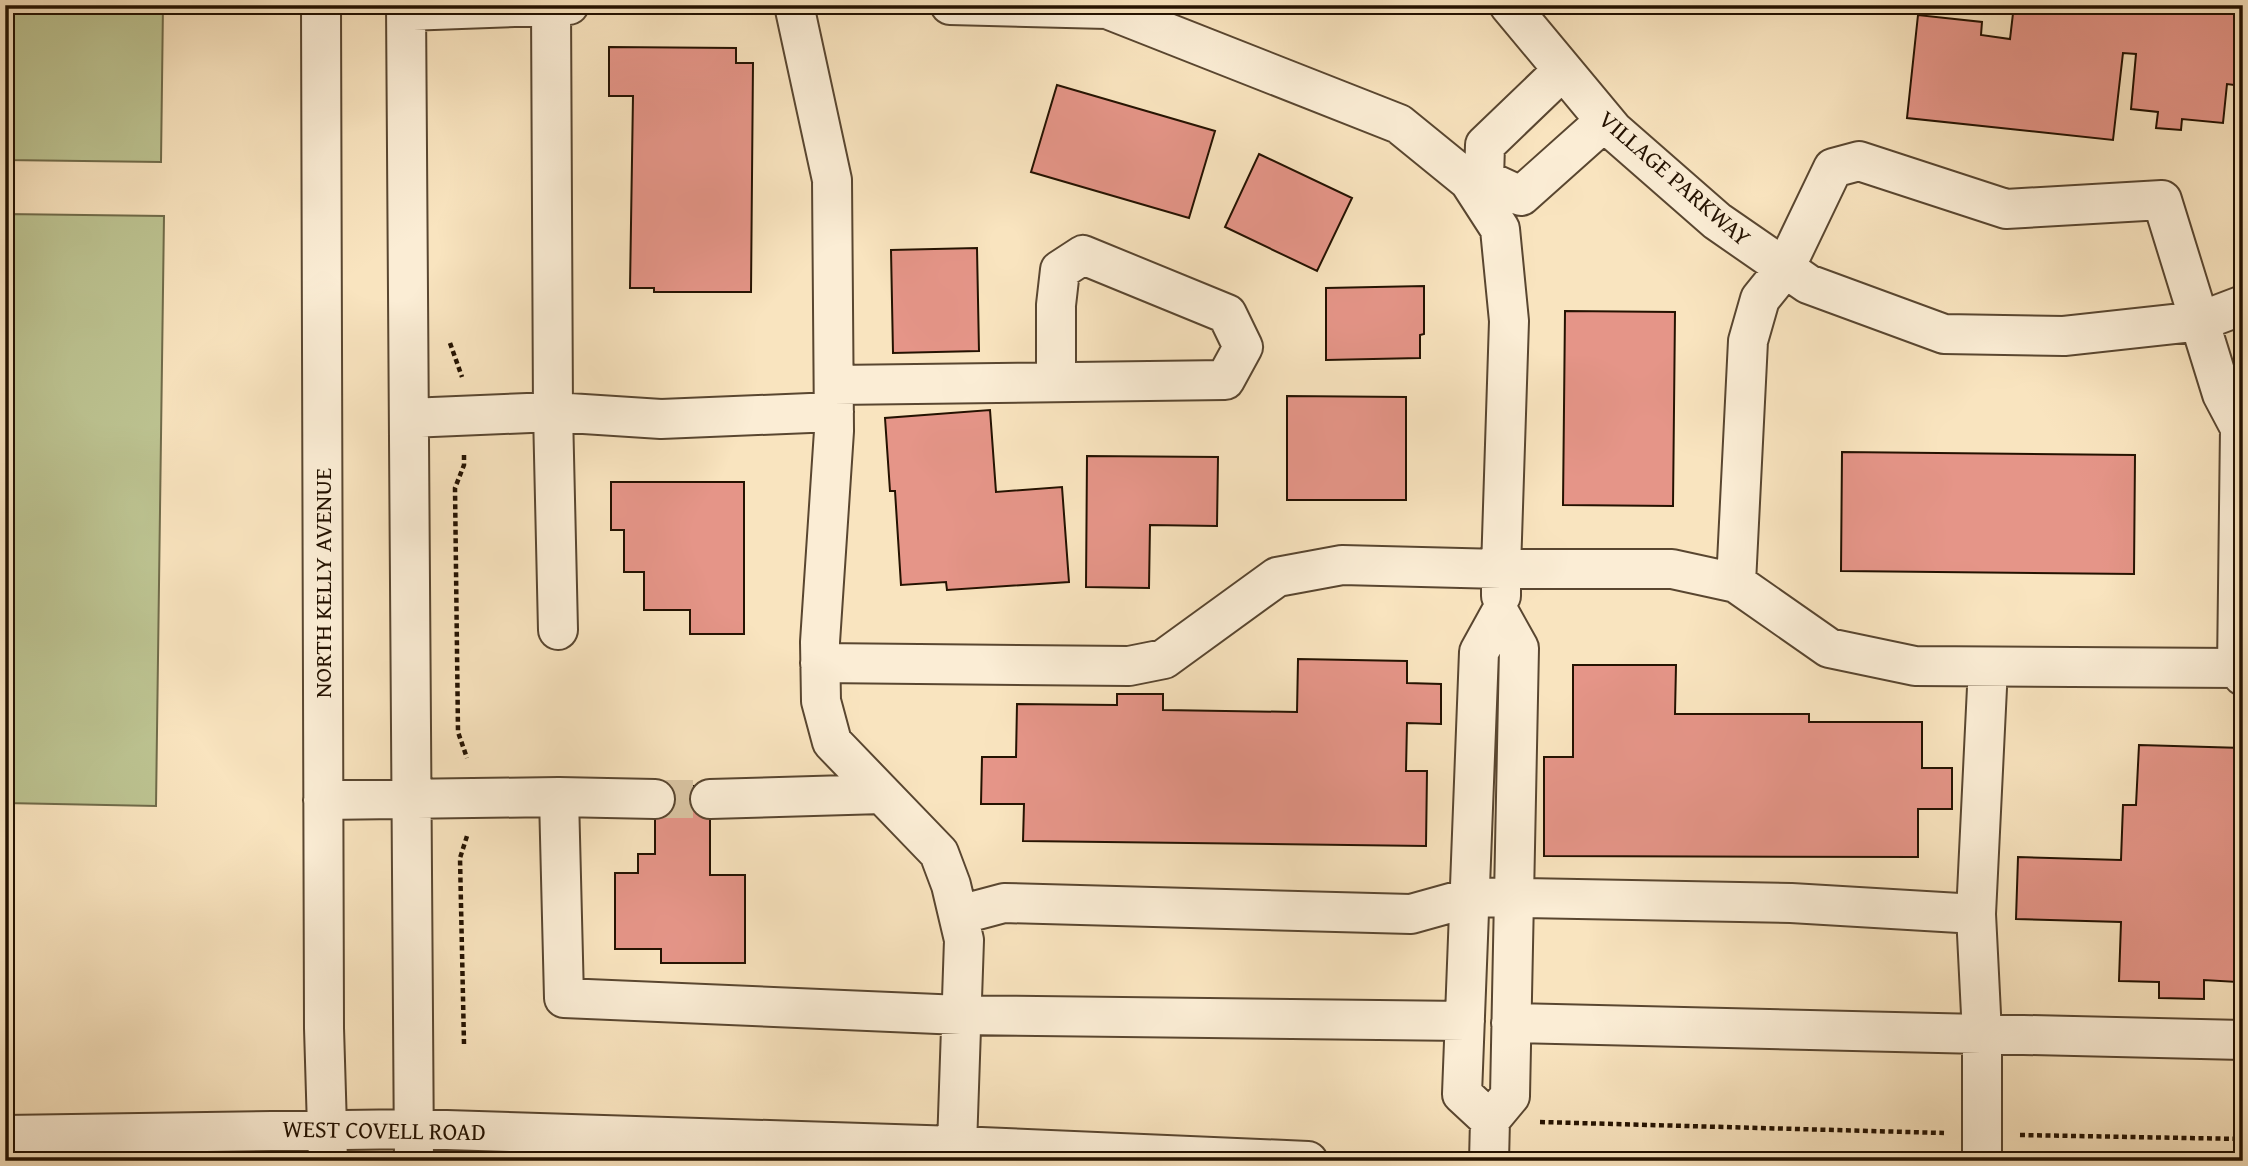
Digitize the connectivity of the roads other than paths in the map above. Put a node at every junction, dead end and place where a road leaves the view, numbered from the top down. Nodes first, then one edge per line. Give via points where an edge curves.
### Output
1 (321, 5) edge
2 (551, 5) edge
3 (569, 5) edge
4 (794, 5) edge
5 (950, 5) edge
6 (1509, 5) edge
7 (406, 8) edge
8 (1563, 71) junction
9 (1605, 121) junction
10 (1479, 184) junction
11 (1784, 268) junction
12 (2243, 305) edge
13 (2201, 321) junction
14 (1056, 380) junction
15 (834, 399) junction
16 (553, 412) junction
17 (409, 418) junction
18 (1502, 569) junction
19 (1736, 583) junction
20 (1500, 614) junction
21 (558, 630) dead end
22 (820, 663) junction
23 (1988, 667) junction
24 (2240, 672) edge
25 (882, 794) junction
26 (411, 797) junction
27 (559, 797) junction
28 (655, 799) tunnel mouth
29 (710, 799) tunnel mouth
30 (323, 800) junction
31 (1472, 897) junction
32 (1513, 897) junction
33 (1976, 914) junction
34 (958, 915) junction
35 (961, 1015) junction
36 (1465, 1021) junction
37 (1511, 1023) junction
38 (1982, 1034) junction
39 (2243, 1040) edge
40 (1490, 1121) junction
41 (5, 1135) edge
42 (328, 1144) edge
43 (414, 1145) edge
44 (957, 1146) junction
45 (1982, 1147) edge
46 (1308, 1161) edge
47 (1489, 1161) edge

1 - 30 street, NORTH KELLY AVENUE
2 - 3 street
2 - 7 street
2 - 16 street
4 - 15 street via 832,180
5 - 10 street via 1107,9 1399,124
6 - 8 street, VILLAGE PARKWAY
7 - 17 street
8 - 9 street, VILLAGE PARKWAY
8 - 10 street via 1485,145
9 - 10 street via 1521,196
9 - 11 street, VILLAGE PARKWAY via 1717,221
10 - 18 street via 1500,229 1509,321
11 - 13 street, VILLAGE PARKWAY via 1808,284 1944,334 2064,336
11 - 13 street via 1833,168 1859,161 2006,209 2162,200
11 - 19 street via 1760,299 1748,341
12 - 13 street, VILLAGE PARKWAY
13 - 24 street via 2222,394 2240,428
14 - 14 street via 1225,380 1243,347 1227,314 1083,255 1060,270
14 - 15 street
15 - 16 street via 661,419
15 - 22 street
16 - 17 street
16 - 21 street
17 - 26 street
18 - 19 street via 1672,569
18 - 20 street
18 - 22 street via 1342,565 1277,577 1164,659 1129,666
19 - 23 street via 1829,648 1915,666
20 - 31 street via 1479,652
20 - 32 street via 1519,648
22 - 25 street via 821,701 832,742
23 - 24 street
23 - 33 street
25 - 29 street
25 - 34 street via 939,853
26 - 27 street
26 - 30 street
26 - 43 street
27 - 28 street
27 - 35 street via 564,998
30 - 42 street, NORTH KELLY AVENUE
31 - 32 street
31 - 34 street via 1412,914 1004,902
31 - 36 street
32 - 33 street via 1791,902
32 - 37 street
33 - 38 street
34 - 35 street via 964,940
35 - 36 street
35 - 44 street
36 - 40 street via 1462,1094
37 - 38 street
37 - 40 street via 1510,1097
38 - 39 street
38 - 45 street
40 - 47 street
41 - 42 street, WEST COVELL ROAD
42 - 43 street, WEST COVELL ROAD
43 - 44 street, WEST COVELL ROAD
44 - 46 street, WEST COVELL ROAD

